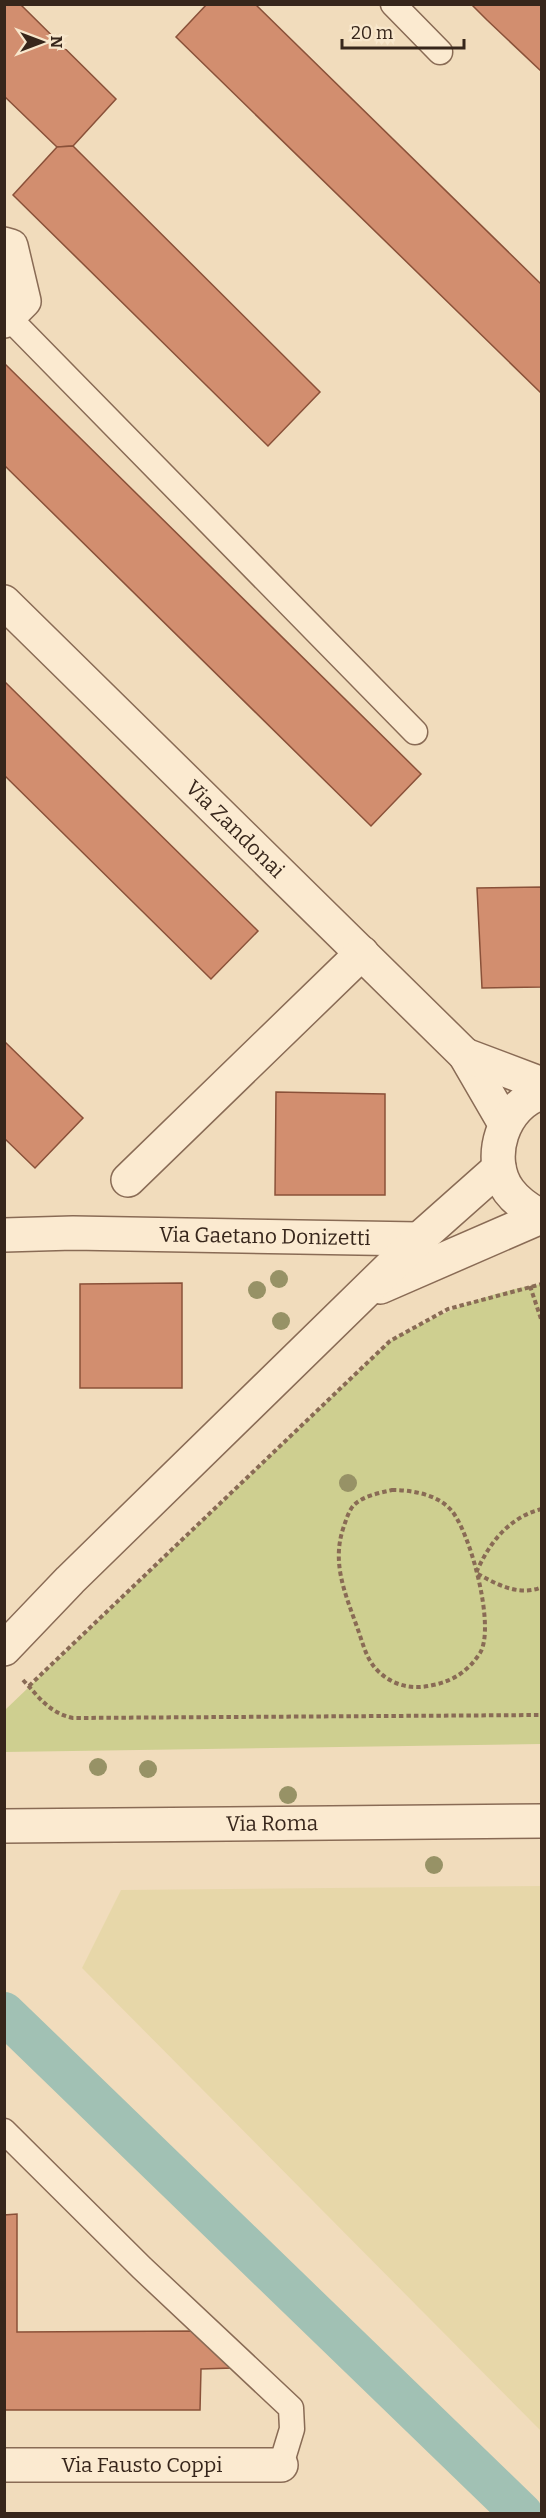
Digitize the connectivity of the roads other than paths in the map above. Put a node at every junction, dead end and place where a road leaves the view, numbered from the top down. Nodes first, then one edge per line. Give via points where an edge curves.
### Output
1 (393, 4) edge
2 (440, 52) dead end
3 (7, 241) edge
4 (7, 319) edge
5 (4, 602) edge
6 (415, 732) dead end
7 (362, 953) junction
8 (465, 1055) junction
9 (542, 1084) edge
10 (542, 1094) edge
11 (505, 1124) junction
12 (499, 1168) junction
13 (128, 1180) dead end
14 (541, 1217) edge
15 (4, 1235) edge
16 (419, 1239) junction
17 (364, 1294) junction
18 (70, 1580) junction
19 (4, 1616) edge
20 (4, 1649) edge
21 (542, 1821) edge
22 (4, 1826) edge
23 (4, 2131) edge
24 (4, 2465) edge
25 (280, 2465) joint

1 - 2 lane
3 - 4 street via 24,301
4 - 6 lane
5 - 7 street, Via Zandonai
7 - 8 street, Via Zandonai
7 - 13 street
8 - 9 street
8 - 11 street
10 - 11 street via 518,1108
11 - 12 street via 498,1146
12 - 14 street via 507,1189 522,1206
12 - 16 street
14 - 17 street
15 - 16 street, Via Gaetano Donizetti
16 - 17 street
17 - 18 street
18 - 19 street via 26,1609
18 - 20 street
21 - 22 street, Via Roma
23 - 25 lane via 291,2408 292,2428
24 - 25 street, Via Fausto Coppi

